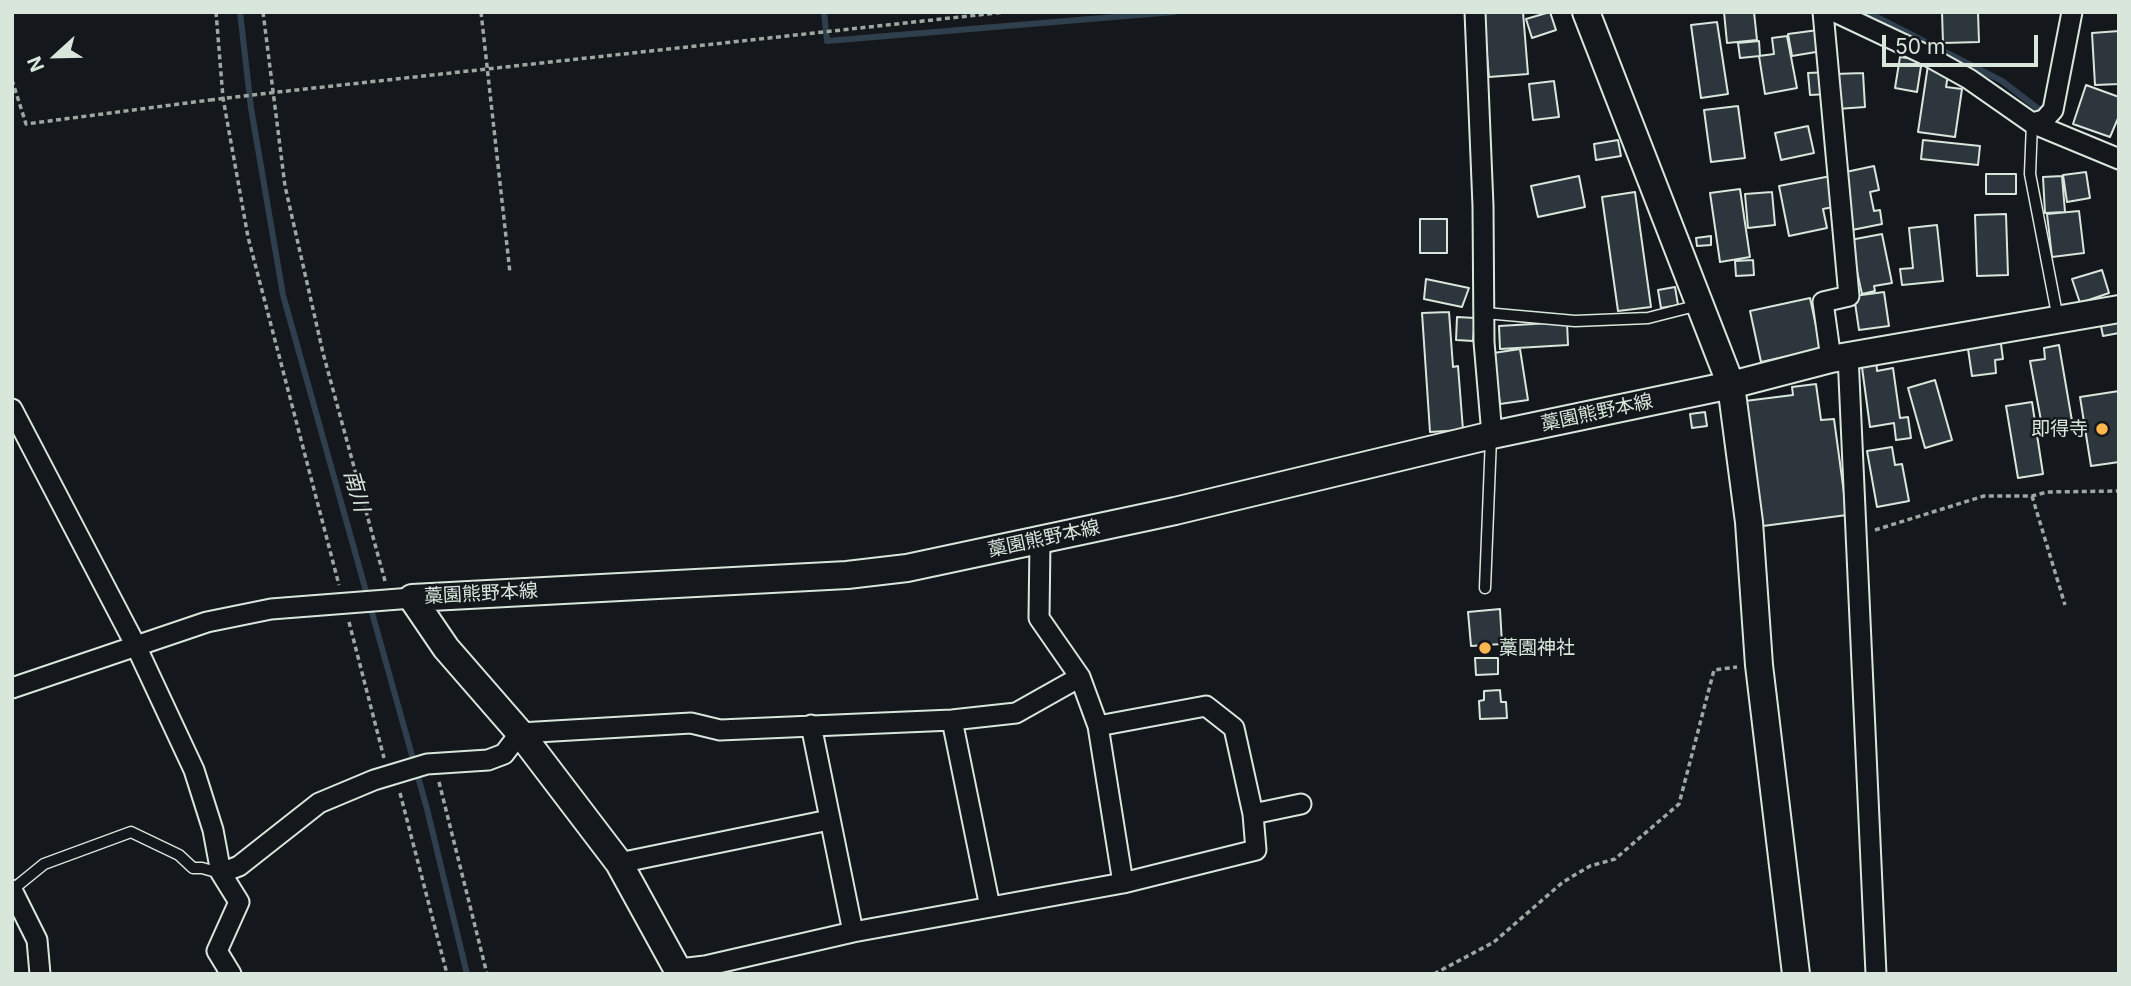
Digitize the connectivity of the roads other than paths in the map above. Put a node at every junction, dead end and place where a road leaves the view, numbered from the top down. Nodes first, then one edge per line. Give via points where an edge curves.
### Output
1 (1475, 12) edge
2 (1586, 12) edge
3 (1823, 12) edge
4 (1835, 12) edge
5 (2072, 12) edge
6 (2043, 118) junction
7 (2119, 159) edge
8 (1700, 305) junction
9 (2119, 309) edge
10 (1485, 313) junction
11 (2058, 319) junction
12 (1840, 357) junction
13 (1731, 385) junction
14 (12, 409) edge
15 (1492, 435) junction
16 (1040, 541) junction
17 (1485, 588) dead end
18 (395, 599) junction
19 (136, 646) junction
20 (1080, 677) junction
21 (12, 688) edge
22 (952, 720) junction
23 (811, 725) junction
24 (1098, 726) junction
25 (520, 733) junction
26 (1301, 804) dead end
27 (1253, 814) junction
28 (830, 820) junction
29 (620, 863) junction
30 (221, 873) junction
31 (1123, 883) junction
32 (15, 899) edge
33 (990, 907) junction
34 (853, 932) junction
35 (680, 972) edge
36 (40, 974) edge
37 (231, 974) edge
38 (1796, 974) edge
39 (1875, 974) edge

1 - 10 street
2 - 8 main road
3 - 12 street via 1849,296 1824,302
4 - 6 street
5 - 6 street
6 - 7 street
6 - 11 lane via 2030,174
8 - 10 lane via 1648,318 1575,321
8 - 13 main road
9 - 11 main road, 藁園熊野本線
10 - 15 street
11 - 12 main road, 藁園熊野本線
12 - 13 main road, 藁園熊野本線
12 - 39 street via 1856,536
13 - 15 main road, 藁園熊野本線
13 - 38 main road
14 - 19 street
15 - 16 main road, 藁園熊野本線
15 - 17 lane
16 - 18 main road, 藁園熊野本線 via 848,575
16 - 20 street via 1039,618
18 - 19 street via 271,609 207,622
18 - 25 main road, 藁園熊野本線 via 446,648
19 - 21 street
19 - 30 street via 194,770
20 - 22 street via 1016,713
20 - 24 street
22 - 23 street
22 - 33 street
23 - 25 street via 720,730 691,723
23 - 28 street
24 - 27 street via 1206,706 1234,728
24 - 31 street
25 - 29 main road, 藁園熊野本線
25 - 30 street via 503,754 488,760 431,764 374,780 319,803 239,866
26 - 27 street
27 - 31 street via 1256,850
28 - 29 street
28 - 34 street
29 - 35 main road, 藁園熊野本線
30 - 32 lane via 193,868 180,855 131,832 44,864
30 - 37 street via 239,902 217,951
31 - 33 street
32 - 36 street via 37,940
33 - 34 street
34 - 35 street

